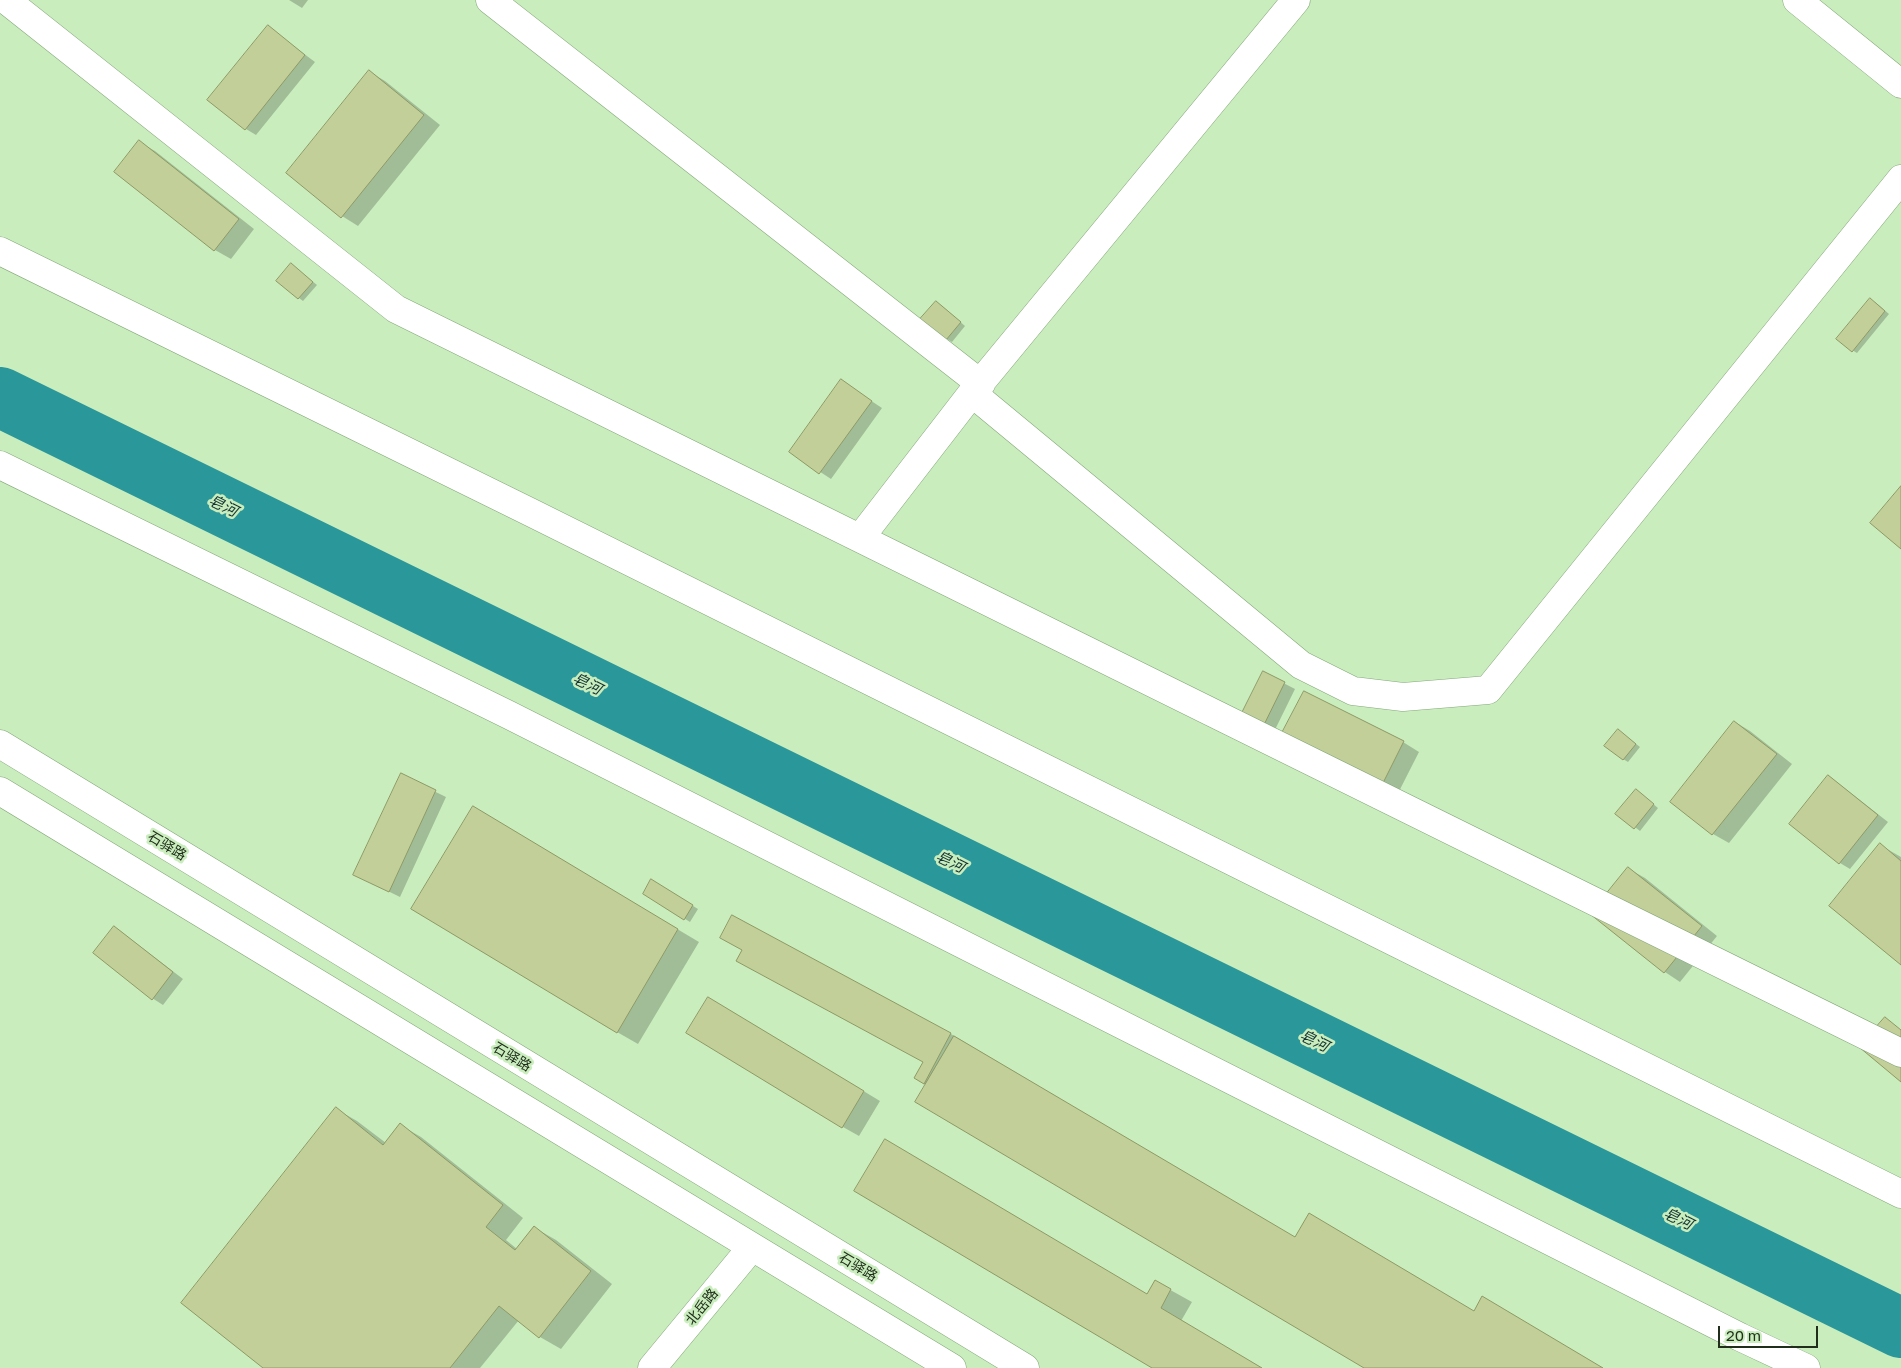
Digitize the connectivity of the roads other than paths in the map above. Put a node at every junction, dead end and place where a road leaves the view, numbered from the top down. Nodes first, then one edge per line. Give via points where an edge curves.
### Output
1 (6, 0) edge
2 (490, 0) edge
3 (1296, 0) edge
4 (1797, 0) edge
5 (1901, 84) edge
6 (1901, 179) edge
7 (0, 251) edge
8 (977, 388) junction
9 (0, 465) edge
10 (860, 538) junction
11 (0, 744) edge
12 (0, 791) edge
13 (1901, 1053) edge
14 (1901, 1194) edge
15 (752, 1247) junction
16 (652, 1368) edge
17 (952, 1368) edge
18 (1025, 1368) edge
19 (1806, 1368) edge

1 - 10 street via 396,309
2 - 8 street
3 - 8 street
4 - 5 street
6 - 8 street via 1488,690 1403,697 1353,691 1302,664
7 - 14 street
8 - 10 street
9 - 19 street via 509,715
10 - 13 street
11 - 18 street, 石驿路
12 - 15 street
15 - 16 street, 北岳路
15 - 17 street

